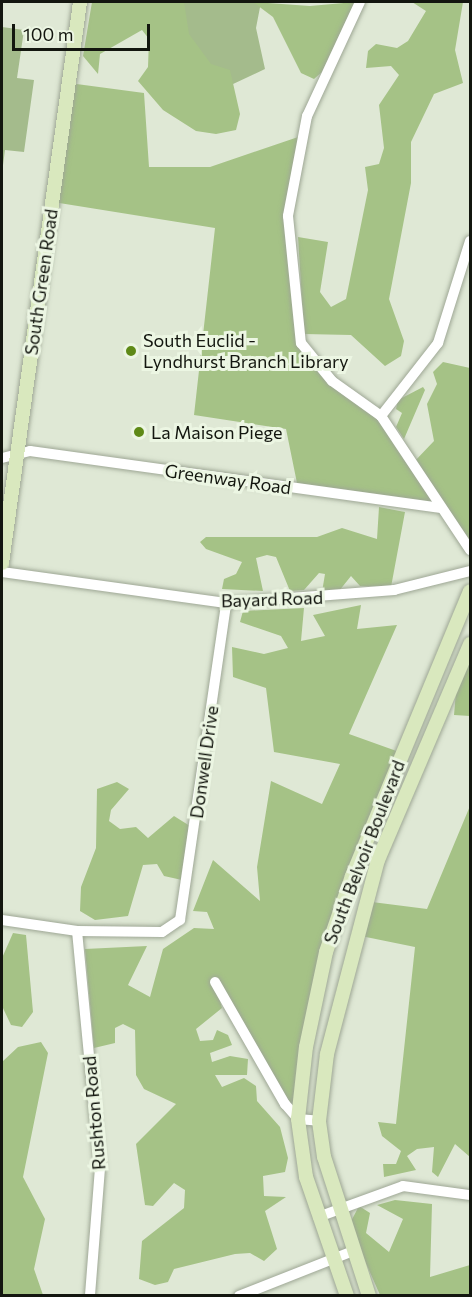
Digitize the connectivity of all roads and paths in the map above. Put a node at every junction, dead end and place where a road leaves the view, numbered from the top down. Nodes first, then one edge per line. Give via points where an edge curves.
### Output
1 (80, 2) edge
2 (360, 2) edge
3 (471, 241) edge
4 (381, 416) junction
5 (16, 456) junction
6 (2, 458) edge
7 (441, 508) junction
8 (471, 550) edge
9 (2, 563) edge
10 (471, 571) edge
11 (2, 572) edge
12 (471, 591) edge
13 (226, 603) junction
14 (471, 644) edge
15 (2, 920) edge
16 (77, 931) junction
17 (215, 982) dead end
18 (298, 1119) junction
19 (319, 1121) junction
20 (471, 1195) edge
21 (338, 1208) junction
22 (318, 1217) junction
23 (353, 1251) junction
24 (334, 1258) junction
25 (90, 1296) edge
26 (239, 1296) edge
27 (347, 1296) edge
28 (369, 1296) edge

1 - 5 street, South Green Road
2 - 4 street via 307,116 289,227 301,343 332,381
3 - 4 street via 438,343
4 - 7 street
5 - 6 street, Greenway Road
5 - 7 street, Greenway Road via 30,451
5 - 9 street, South Green Road
7 - 8 street
10 - 13 street, Bayard Road via 394,590
11 - 13 street, Bayard Road
12 - 18 street, South Belvoir Boulevard via 372,823 326,952 306,1047
13 - 16 street, Donwell Drive via 180,920 162,932
14 - 19 street, South Belvoir Boulevard via 364,904 327,1054
15 - 16 street
16 - 25 street, Rushton Road via 100,1168
17 - 18 street
18 - 19 street
18 - 22 street, South Belvoir Boulevard
19 - 21 street, South Belvoir Boulevard
20 - 21 street via 403,1186
21 - 22 street
21 - 23 street, South Belvoir Boulevard
22 - 24 street, South Belvoir Boulevard
23 - 24 street
23 - 28 street, South Belvoir Boulevard
24 - 26 street
24 - 27 street, South Belvoir Boulevard

